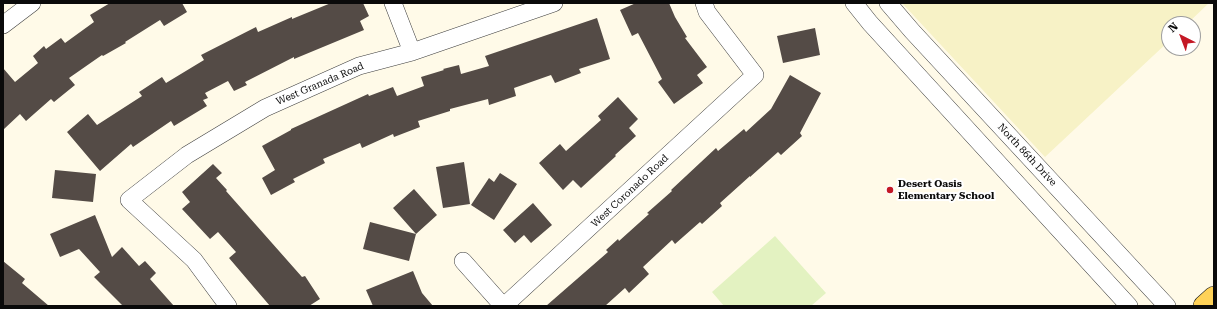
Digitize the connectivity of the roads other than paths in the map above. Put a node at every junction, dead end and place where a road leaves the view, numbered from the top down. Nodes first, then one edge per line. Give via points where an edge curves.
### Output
1 (32, 3) edge
2 (393, 3) edge
3 (554, 3) edge
4 (704, 3) edge
5 (854, 3) edge
6 (888, 3) edge
7 (3, 25) edge
8 (412, 52) junction
9 (463, 260) dead end
10 (1214, 297) edge
11 (228, 306) edge
12 (504, 306) edge
13 (1129, 306) edge
14 (1167, 306) edge
15 (1204, 306) edge

1 - 7 street
2 - 8 street
3 - 8 street, West Granada Road
4 - 12 street, West Coronado Road via 706,12 755,76
5 - 13 street
6 - 14 street, North 86th Drive
8 - 11 street, West Granada Road via 359,66 265,108 187,154 129,200 194,260
9 - 12 street
10 - 15 main road

